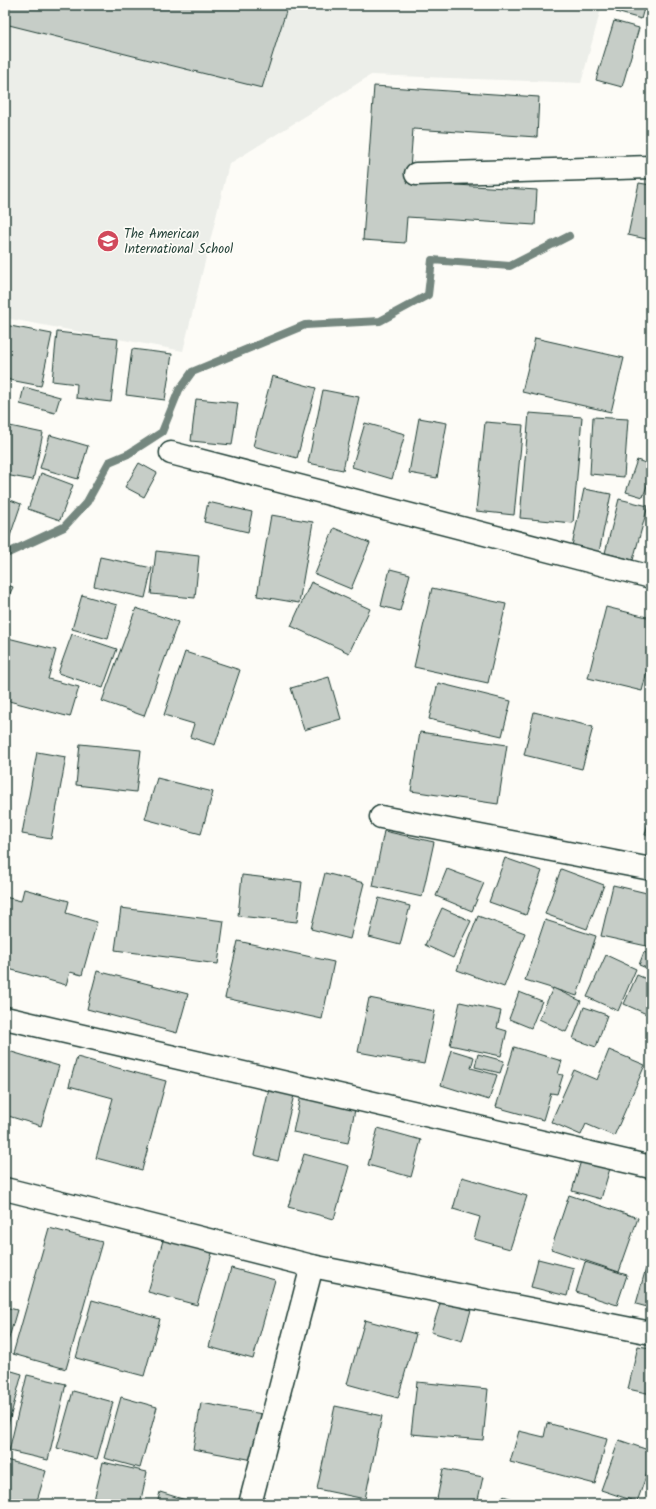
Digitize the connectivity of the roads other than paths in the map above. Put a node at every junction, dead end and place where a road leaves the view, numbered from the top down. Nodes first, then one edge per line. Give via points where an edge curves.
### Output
1 (651, 167) edge
2 (416, 174) dead end
3 (171, 453) dead end
4 (651, 577) edge
5 (381, 816) dead end
6 (651, 870) edge
7 (5, 1018) edge
8 (651, 1167) edge
9 (5, 1189) edge
10 (312, 1266) junction
11 (651, 1333) edge
12 (250, 1504) edge

1 - 2 street
3 - 4 street
5 - 6 street
7 - 8 street
9 - 10 street
10 - 11 street
10 - 12 street

